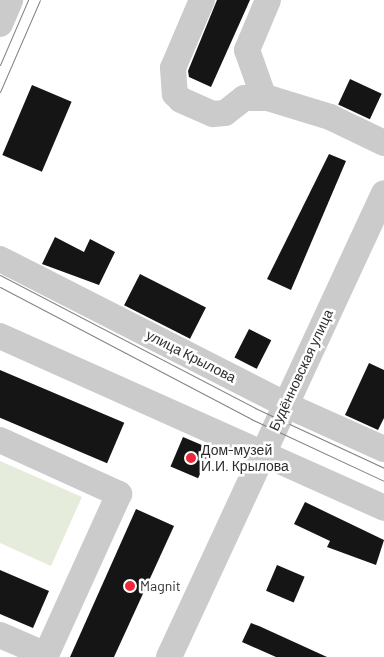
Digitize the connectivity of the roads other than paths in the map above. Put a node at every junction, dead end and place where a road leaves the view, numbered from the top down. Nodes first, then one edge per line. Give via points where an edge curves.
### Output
1 (10, 0) edge
2 (202, 0) edge
3 (268, 0) edge
4 (0, 24) edge
5 (264, 98) junction
6 (384, 143) edge
7 (384, 192) edge
8 (0, 258) edge
9 (0, 336) edge
10 (286, 405) junction
11 (0, 440) edge
12 (384, 450) edge
13 (262, 451) junction
14 (384, 508) edge
15 (0, 635) edge
16 (46, 656) edge
17 (169, 657) edge

1 - 4 street
2 - 5 street via 173,68 175,94 212,114 225,113 244,98
3 - 5 street via 247,50
5 - 6 street via 330,117
7 - 10 street, Будённовская улица
8 - 10 street, улица Крылова
9 - 13 street
10 - 12 street, улица Крылова
10 - 13 street, Будённовская улица
11 - 16 street via 119,494
13 - 14 street
13 - 17 street, Будённовская улица
15 - 16 street

